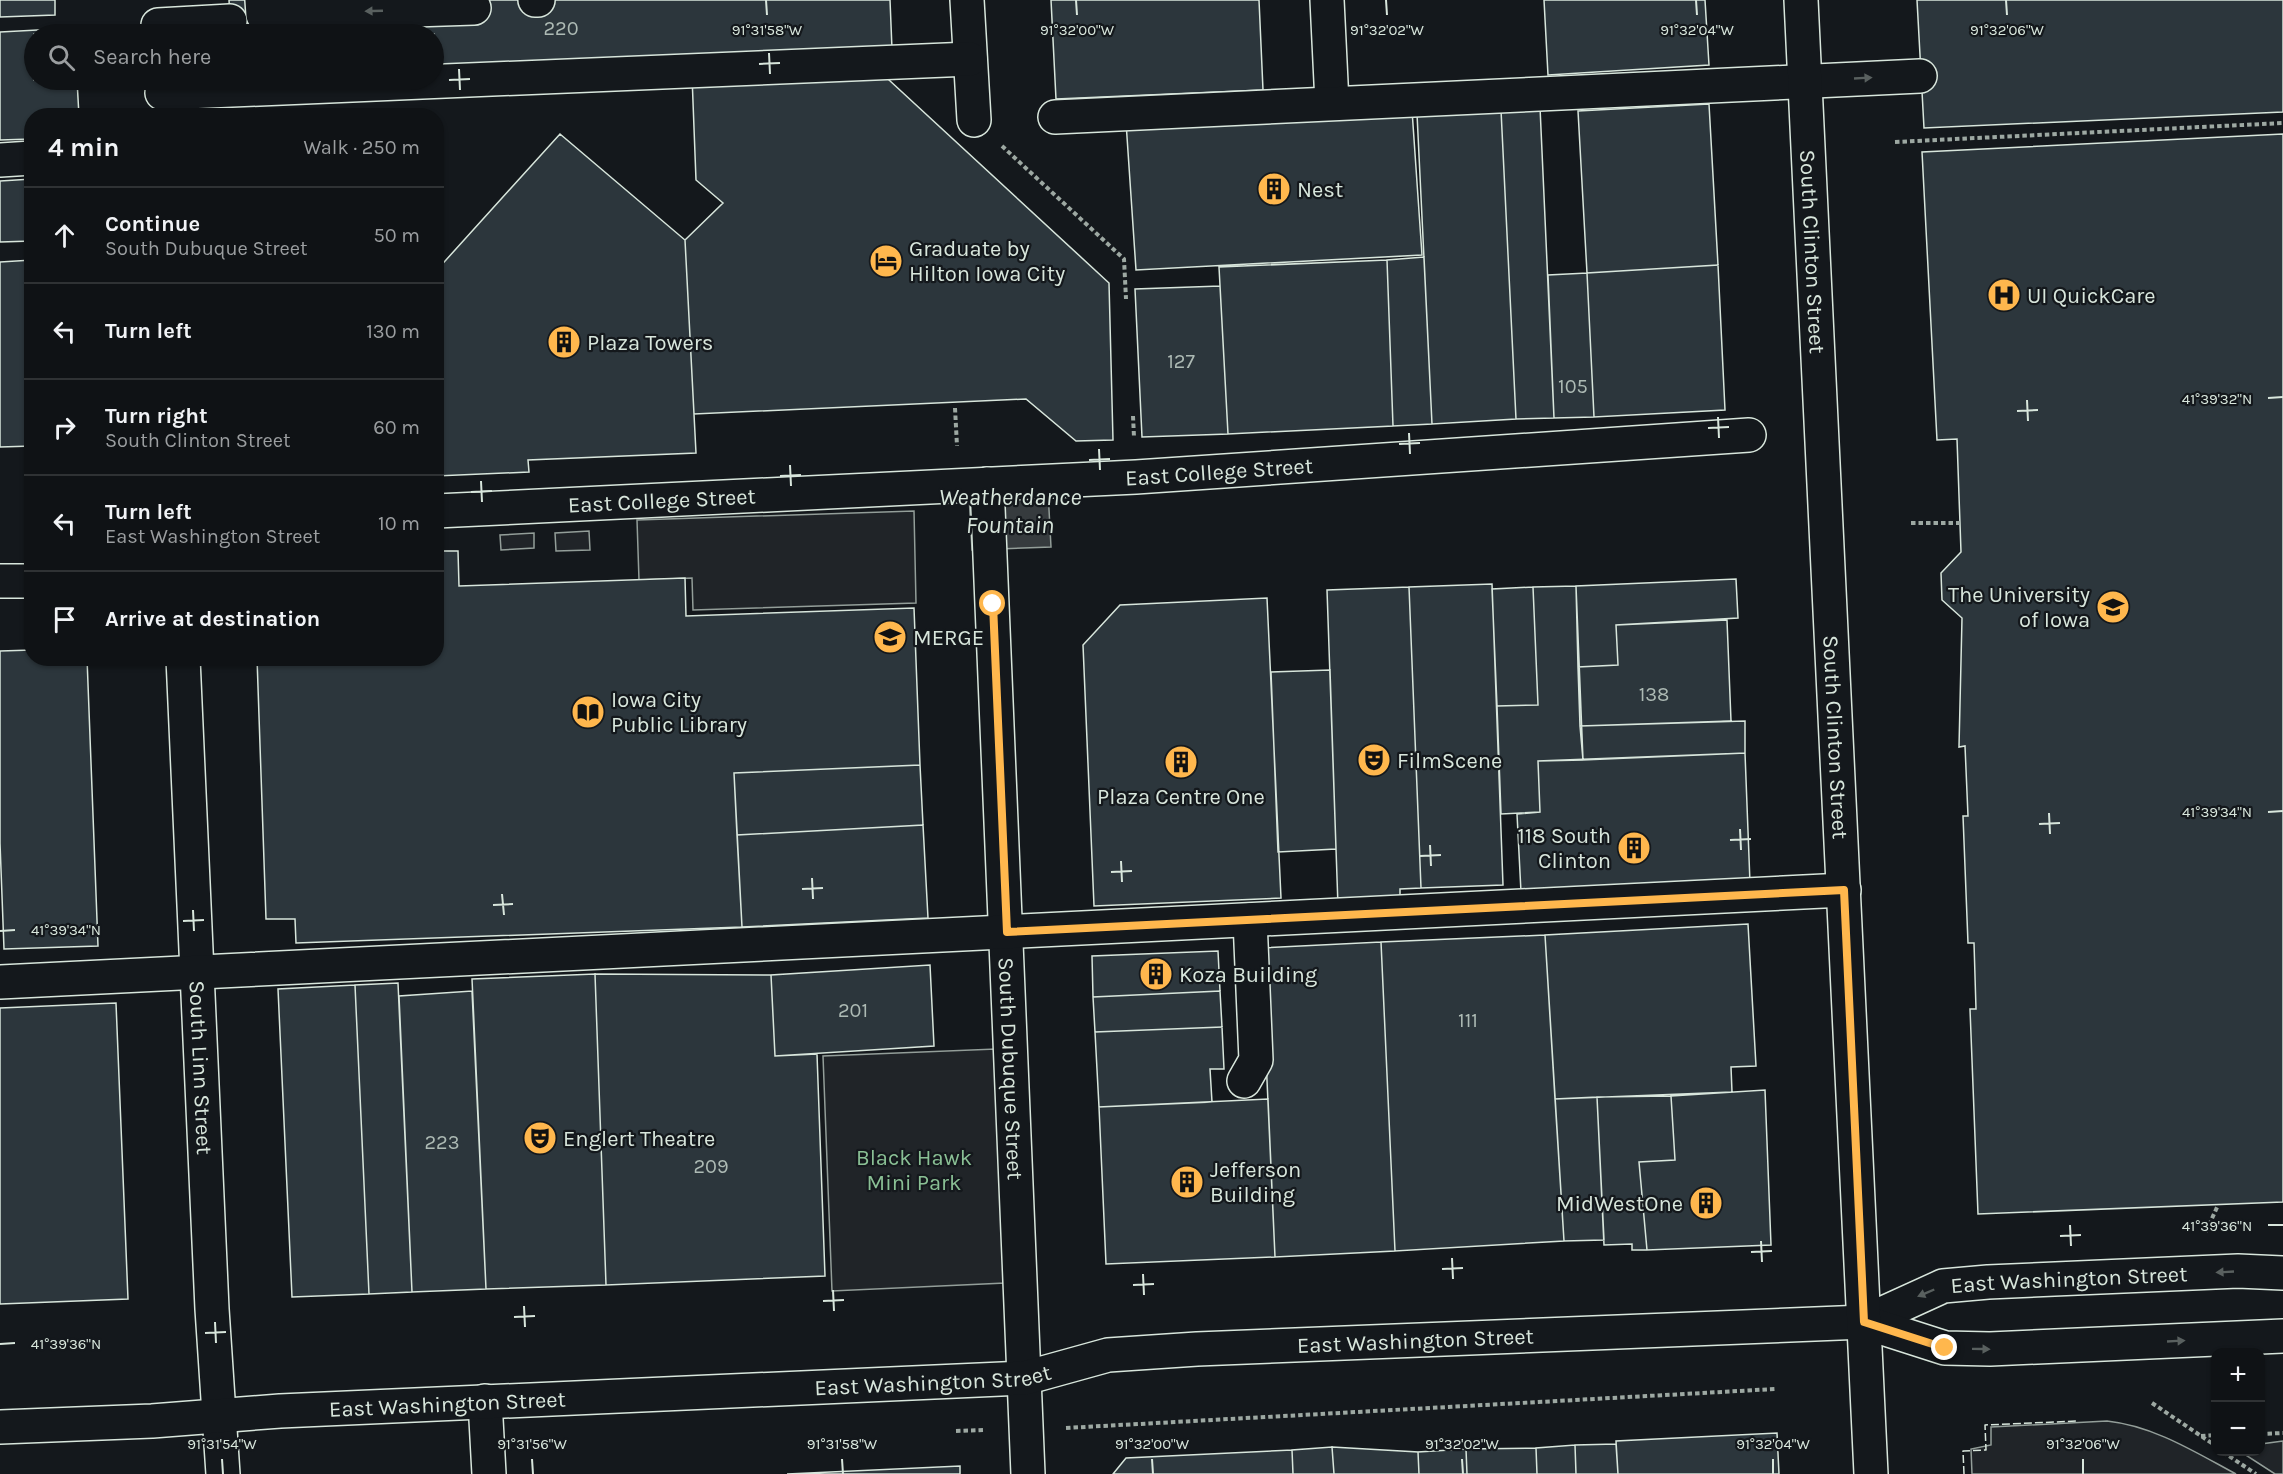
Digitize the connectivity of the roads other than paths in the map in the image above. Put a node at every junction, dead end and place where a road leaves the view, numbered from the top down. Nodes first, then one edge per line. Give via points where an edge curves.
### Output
1 (262, 0) edge
2 (967, 0) edge
3 (1327, 0) edge
4 (1802, 0) edge
5 (474, 8) dead end
6 (158, 20) edge
7 (230, 21) dead end
8 (970, 59) junction
9 (1920, 76) dead end
10 (1805, 81) junction
11 (444, 83) edge
12 (293, 90) edge
13 (162, 96) edge
14 (1332, 104) junction
15 (1055, 117) dead end
16 (974, 120) road end
17 (24, 158) edge
18 (0, 160) edge
19 (1749, 435) dead end
20 (987, 484) junction
21 (444, 511) edge
22 (0, 581) edge
23 (24, 581) edge
24 (183, 666) edge
25 (1844, 890) junction
26 (1250, 920) junction
27 (1007, 932) junction
28 (196, 973) junction
29 (0, 982) edge
30 (1244, 1081) dead end
31 (2283, 1273) edge
32 (1864, 1322) junction
33 (2283, 1336) edge
34 (1025, 1378) junction
35 (485, 1401) junction
36 (220, 1414) junction
37 (0, 1427) edge
38 (224, 1474) edge
39 (489, 1474) edge
40 (1028, 1474) edge
41 (1871, 1474) edge

5 -> 1 street via 263,15
2 - 8 street
3 - 14 street
4 - 10 street, South Clinton Street
6 - 7 street
8 - 11 street
8 - 16 street
10 -> 9 street
10 - 14 street via 1397,106
10 - 25 street, South Clinton Street
12 - 13 street
14 - 15 street
17 - 18 street
19 - 20 street, East College Street via 1160,476
20 - 21 street, East College Street
20 - 27 street, South Dubuque Street
22 - 23 street
24 - 28 street, South Linn Street
25 - 26 street
25 - 32 street, South Clinton Street
26 - 27 street
26 - 30 street via 1256,1060
27 - 28 street
27 - 34 street, South Dubuque Street
28 - 29 street
28 - 36 street, South Linn Street
31 -> 32 street, East Washington Street via 2238,1271 1943,1286
32 -> 33 street, East Washington Street via 1945,1348
32 - 34 street, East Washington Street via 1108,1355
32 - 41 street, South Clinton Street
34 - 35 street, East Washington Street
34 - 40 street, South Dubuque Street
35 - 36 street, East Washington Street
35 - 39 street
36 - 37 street, East Washington Street
36 - 38 street, South Linn Street

